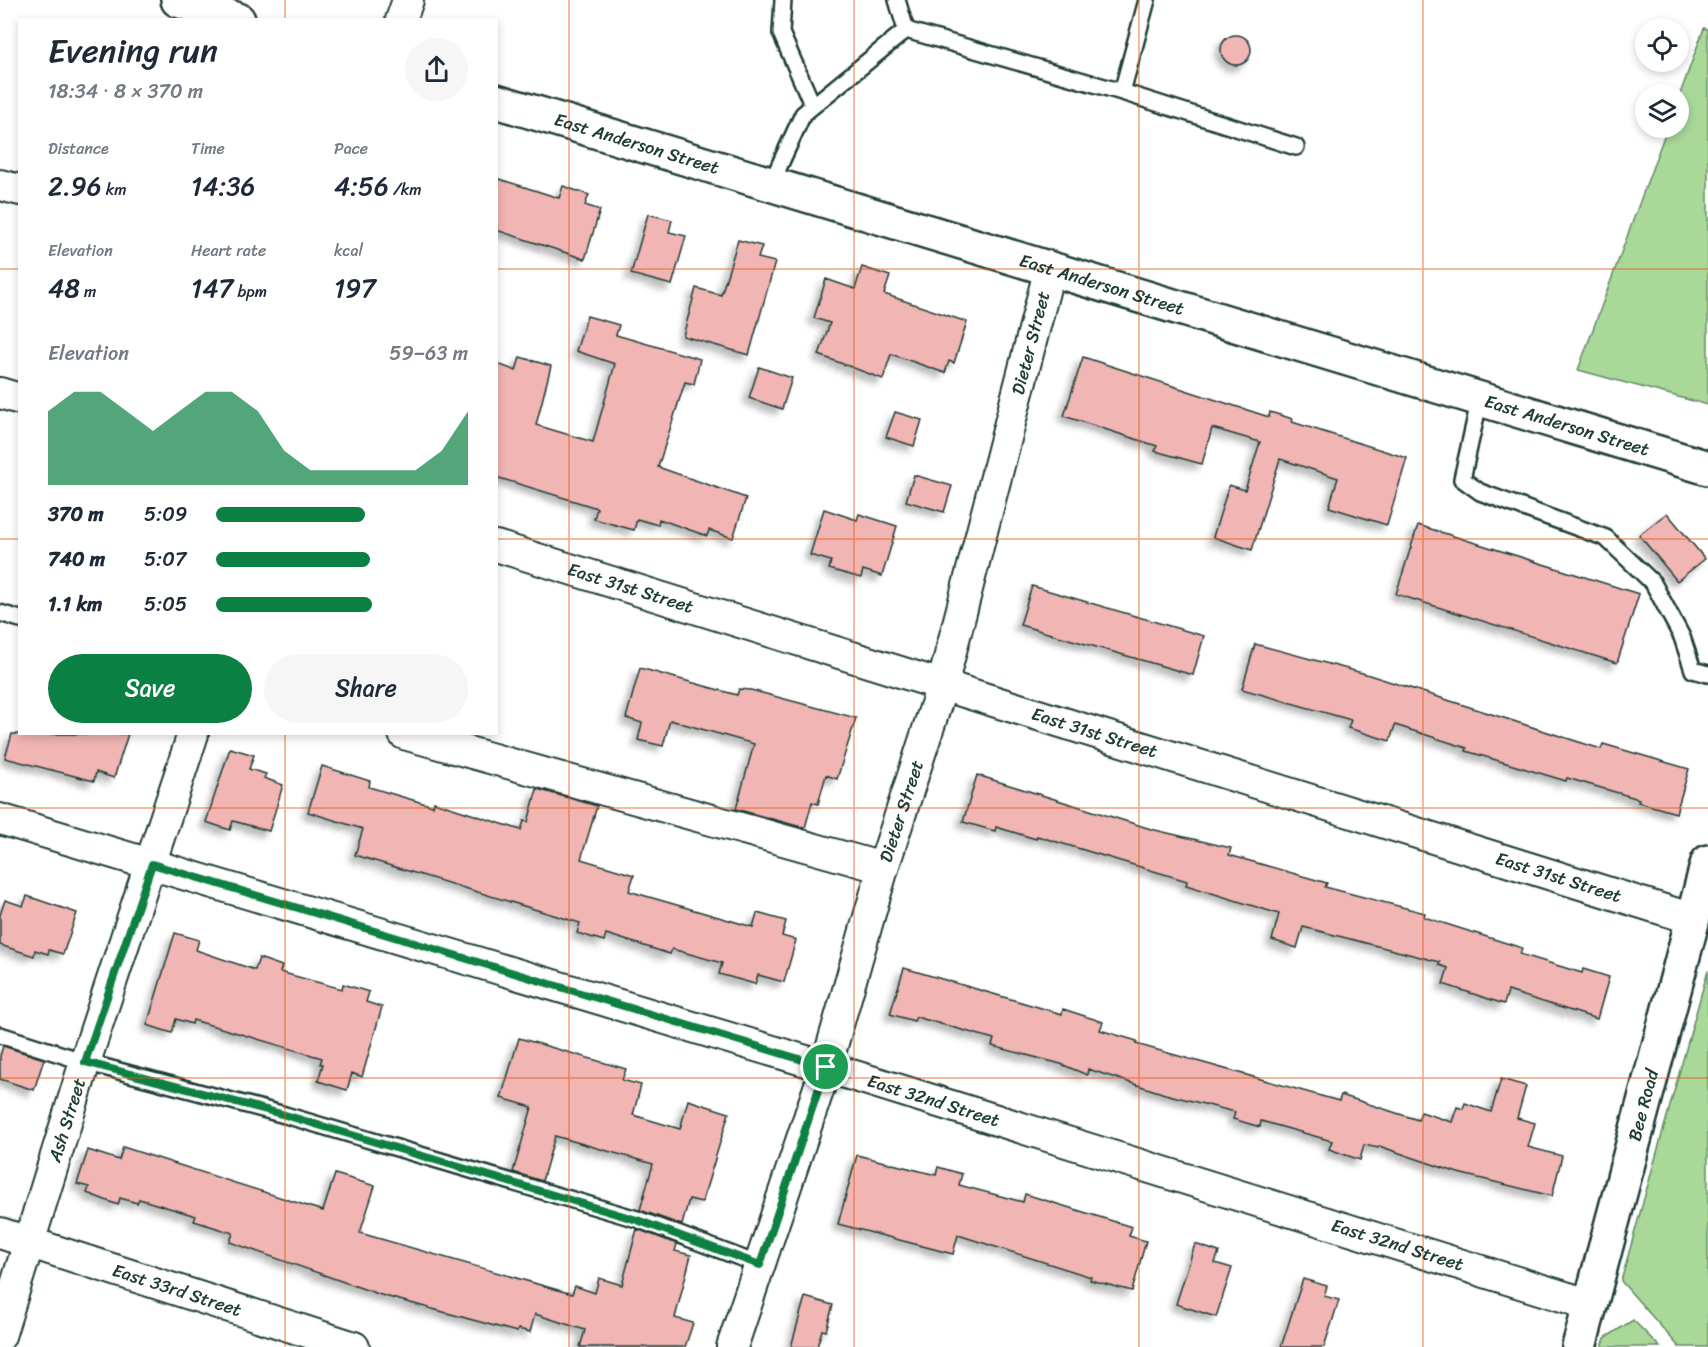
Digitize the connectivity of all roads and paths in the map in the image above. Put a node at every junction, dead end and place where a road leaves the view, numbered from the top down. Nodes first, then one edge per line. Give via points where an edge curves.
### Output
1 (178, 0) edge
2 (408, 0) edge
3 (783, 0) edge
4 (897, 0) edge
5 (1147, 0) edge
6 (232, 18) edge
7 (402, 18) edge
8 (906, 30) junction
9 (1122, 92) junction
10 (498, 102) edge
11 (812, 104) junction
12 (1296, 147) dead end
13 (0, 184) edge
14 (771, 184) junction
15 (18, 189) edge
16 (1050, 268) junction
17 (0, 393) edge
18 (18, 398) edge
19 (1480, 398) junction
20 (1708, 468) edge
21 (498, 547) edge
22 (0, 613) edge
23 (18, 618) edge
24 (1708, 674) edge
25 (942, 686) junction
26 (193, 735) edge
27 (408, 735) edge
28 (0, 819) edge
29 (1708, 862) edge
30 (152, 864) junction
31 (883, 868) junction
32 (1693, 919) junction
33 (0, 1035) edge
34 (85, 1062) junction
35 (826, 1067) junction
36 (0, 1233) edge
37 (28, 1242) junction
38 (760, 1265) junction
39 (1590, 1305) junction
40 (0, 1336) edge
41 (354, 1347) edge
42 (732, 1347) edge
43 (1579, 1347) edge

1 - 6 main road
2 - 7 street
3 - 11 lane via 781,33
4 - 8 lane
5 - 9 lane
8 - 9 lane
8 - 11 lane
9 - 12 lane
10 - 14 main road, East Anderson Street
11 - 14 lane via 803,114
13 - 15 street
14 - 16 main road, East Anderson Street
16 - 19 main road, East Anderson Street
16 - 25 street, Dieter Street
17 - 18 street
19 - 20 main road, East Anderson Street
19 - 24 lane via 1462,478 1480,492 1606,538 1653,583 1682,637 1693,670
21 - 25 street, East 31st Street
22 - 23 lane
25 - 31 street, Dieter Street
25 - 32 street, East 31st Street
26 - 30 street, Ash Street
27 - 31 street
28 - 30 street, East 32nd Street
29 - 32 main road, Bee Road
30 - 34 street, Ash Street
30 - 35 street, East 32nd Street
31 - 35 street, Dieter Street
32 - 39 main road, Bee Road
33 - 34 lane
34 - 37 street, Ash Street
34 - 38 lane via 285,1115 626,1216
35 - 38 street, Dieter Street
35 - 39 street, East 32nd Street
36 - 37 street, East 33rd Street
37 - 40 street, Ash Street
37 - 41 street, East 33rd Street
38 - 42 street, Dieter Street
39 - 43 main road, Bee Road

